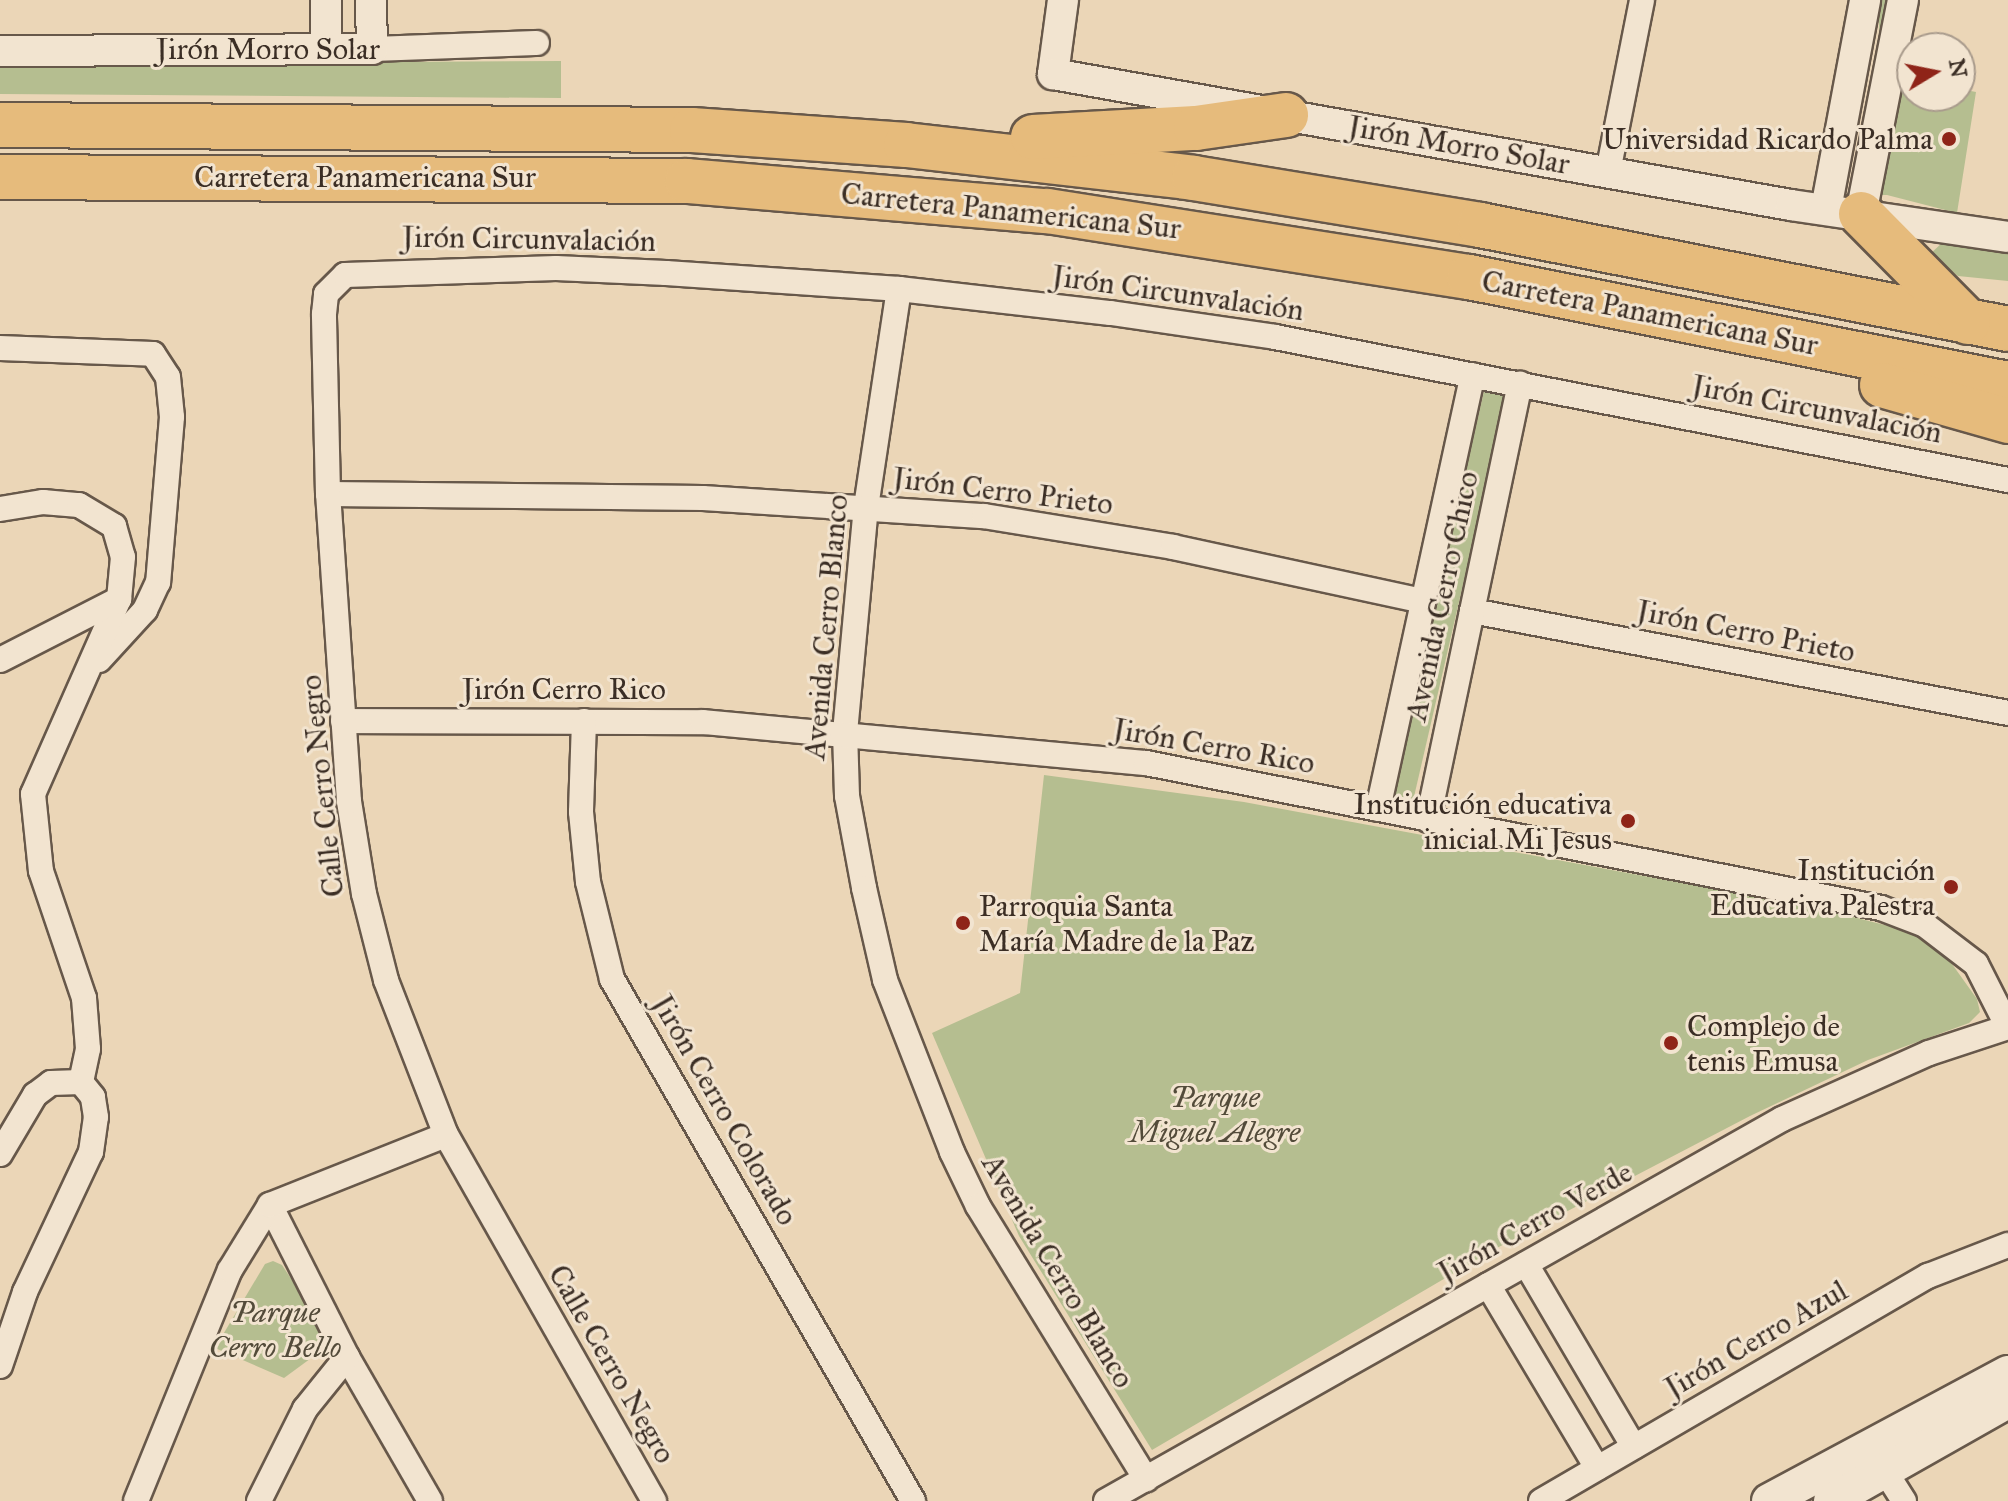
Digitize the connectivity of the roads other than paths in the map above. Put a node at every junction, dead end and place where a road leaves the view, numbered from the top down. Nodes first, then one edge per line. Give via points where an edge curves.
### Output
1 (326, 0) edge
2 (371, 0) edge
3 (1063, 0) edge
4 (1642, 0) edge
5 (1865, 0) edge
6 (1903, 0) edge
7 (537, 43) dead end
8 (326, 48) junction
9 (372, 49) junction
10 (0, 51) edge
11 (1286, 115) junction
12 (0, 125) edge
13 (906, 145) junction
14 (1608, 172) junction
15 (0, 177) edge
16 (1843, 212) junction
17 (2008, 237) edge
18 (331, 286) joint
19 (899, 289) junction
20 (1678, 320) junction
21 (1988, 326) edge
22 (0, 348) edge
23 (1473, 375) junction
24 (1520, 384) junction
25 (2008, 384) edge
26 (2008, 421) edge
27 (2008, 480) edge
28 (328, 494) junction
29 (866, 506) junction
30 (0, 509) edge
31 (119, 599) junction
32 (1423, 601) junction
33 (1472, 611) junction
34 (0, 660) edge
35 (87, 673) junction
36 (2008, 713) edge
37 (343, 721) junction
38 (584, 721) junction
39 (845, 732) junction
40 (1378, 809) junction
41 (1428, 820) junction
42 (2008, 1027) edge
43 (81, 1082) junction
44 (446, 1135) junction
45 (0, 1154) edge
46 (270, 1205) junction
47 (2008, 1245) edge
48 (1526, 1264) junction
49 (1488, 1285) junction
50 (347, 1357) junction
51 (0, 1366) edge
52 (2008, 1373) edge
53 (2008, 1401) edge
54 (1634, 1447) junction
55 (1876, 1458) junction
56 (1597, 1468) junction
57 (1146, 1479) junction
58 (136, 1501) edge
59 (259, 1501) edge
60 (430, 1501) edge
61 (654, 1501) edge
62 (913, 1501) edge
63 (1106, 1501) edge
64 (1541, 1501) edge
65 (1769, 1501) edge
66 (1831, 1501) edge
67 (1904, 1501) edge

1 - 8 street
2 - 9 street
3 - 11 street, Jirón Morro Solar via 1053,74
4 - 14 street
5 - 16 street
6 - 16 street
7 - 9 street, Jirón Morro Solar
8 - 9 street, Jirón Morro Solar
8 - 10 street, Jirón Morro Solar
11 - 13 highway via 1196,128
11 - 14 street, Jirón Morro Solar
12 - 13 highway, Carretera Panamericana Sur via 692,130
13 - 21 highway, Carretera Panamericana Sur via 1209,180 1480,225
14 - 16 street, Jirón Morro Solar
15 - 20 highway, Carretera Panamericana Sur via 687,181 905,196 1186,230 1469,277
16 - 17 street, Jirón Morro Solar
16 - 21 highway
18 - 19 street, Jirón Circunvalación via 345,275 382,270 556,268
18 - 28 street, Calle Cerro Negro via 324,314
19 - 23 street, Jirón Circunvalación via 1275,337
19 - 29 street, Avenida Cerro Blanco
20 - 25 highway, Carretera Panamericana Sur
20 - 26 highway
22 - 35 street via 153,354 168,377 172,417 158,582 145,610
23 - 24 street, Jirón Circunvalación
23 - 32 street, Avenida Cerro Chico
24 - 27 street, Jirón Circunvalación
24 - 33 street, Avenida Cerro Chico
28 - 29 street, Jirón Cerro Prieto via 703,498
28 - 37 street, Calle Cerro Negro
29 - 32 street, Jirón Cerro Prieto via 984,516 1173,547
29 - 39 street, Avenida Cerro Blanco
30 - 31 street via 43,502 79,505 114,526 123,557
31 - 34 street
31 - 35 street
32 - 40 street, Avenida Cerro Chico
33 - 36 street, Jirón Cerro Prieto
33 - 41 street, Avenida Cerro Chico
35 - 43 street via 33,794 41,871 84,998 88,1049
37 - 38 street, Jirón Cerro Rico
37 - 44 street, Calle Cerro Negro via 364,894 386,980
38 - 39 street, Jirón Cerro Rico
38 - 62 street, Jirón Cerro Colorado via 581,812 588,882 612,979
39 - 40 street, Jirón Cerro Rico via 1146,763
39 - 57 street, Avenida Cerro Blanco via 851,820 885,980 952,1152 978,1206
40 - 41 street, Jirón Cerro Rico
41 - 42 street, Jirón Cerro Rico via 1881,908 1925,925 1976,964
42 - 48 street, Jirón Cerro Verde via 1929,1053 1782,1119
43 - 45 street via 51,1083 35,1095
43 - 51 street via 93,1097 96,1117 91,1152 25,1292
44 - 46 street
44 - 61 street, Calle Cerro Negro
46 - 50 street
46 - 58 street via 230,1270
47 - 54 street, Jirón Cerro Azul via 1928,1276
48 - 49 street, Jirón Cerro Verde
48 - 54 street
49 - 56 street
49 - 57 street, Jirón Cerro Verde
50 - 59 street via 305,1409
50 - 60 street
52 - 55 main road
53 - 55 main road
54 - 56 street, Jirón Cerro Azul
55 - 65 main road
55 - 66 main road
55 - 67 street
56 - 64 street, Jirón Cerro Azul
57 - 63 street, Jirón Cerro Verde

